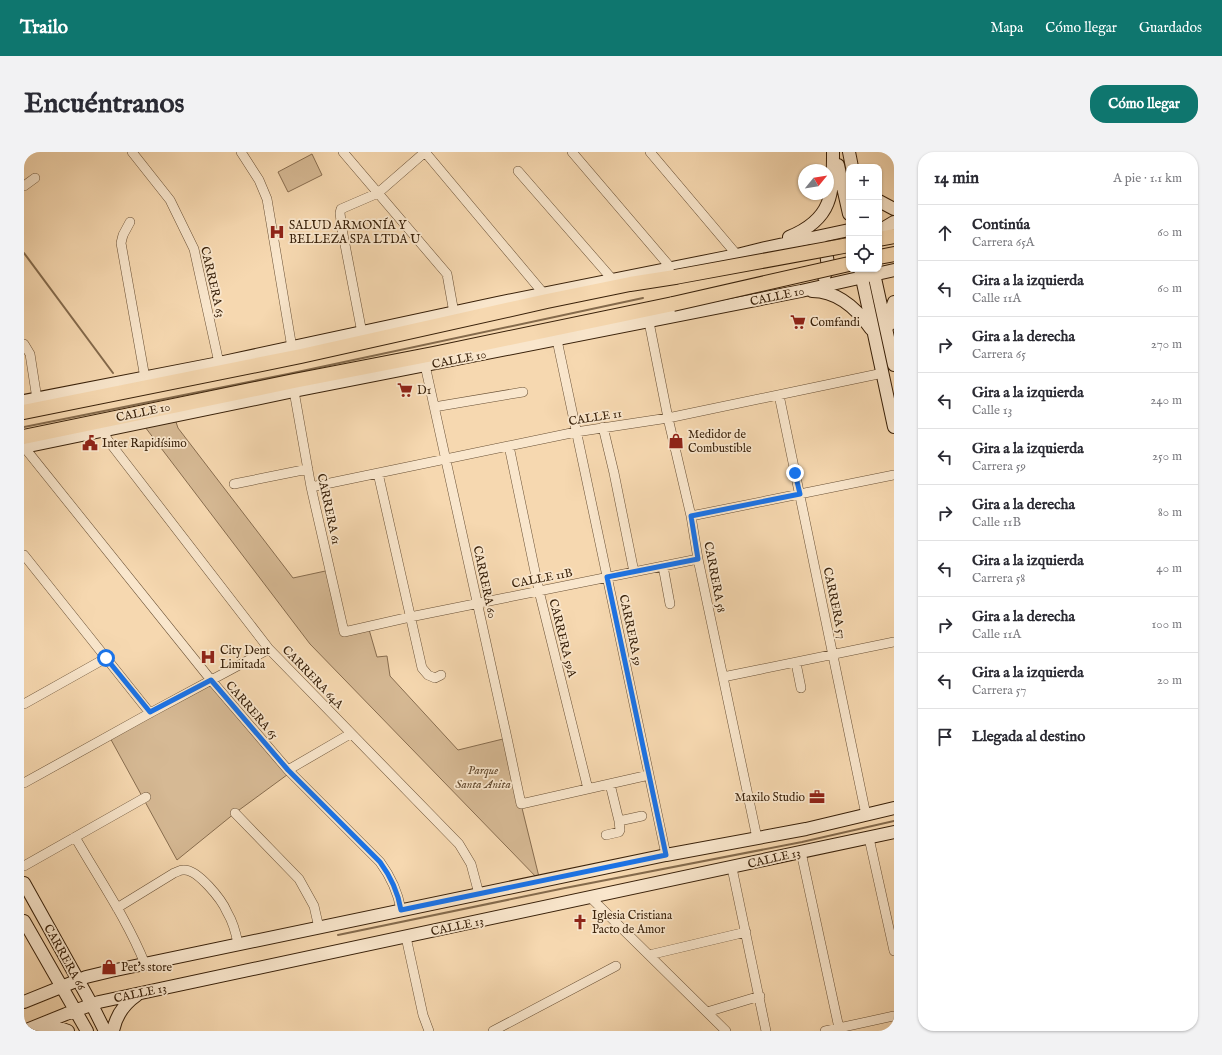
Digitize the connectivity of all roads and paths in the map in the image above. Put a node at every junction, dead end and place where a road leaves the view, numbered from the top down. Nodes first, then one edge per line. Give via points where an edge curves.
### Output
1 (132, 152) edge
2 (241, 152) edge
3 (343, 152) edge
4 (425, 152) edge
5 (572, 152) edge
6 (650, 152) edge
7 (834, 152) edge
8 (518, 171) dead end
9 (35, 178) dead end
10 (24, 186) edge
11 (378, 194) junction
12 (846, 202) edge
13 (882, 203) edge
14 (894, 209) edge
15 (130, 222) dead end
16 (894, 222) edge
17 (882, 224) edge
18 (882, 229) edge
19 (846, 231) edge
20 (894, 236) edge
21 (816, 237) junction
22 (882, 238) edge
23 (846, 242) edge
24 (846, 244) edge
25 (765, 248) junction
26 (894, 254) edge
27 (737, 255) junction
28 (882, 257) edge
29 (882, 259) edge
30 (846, 265) edge
31 (894, 265) edge
32 (894, 270) edge
33 (882, 271) edge
34 (847, 272) edge
35 (862, 272) edge
36 (873, 272) edge
37 (673, 273) junction
38 (613, 280) junction
39 (629, 280) junction
40 (831, 284) junction
41 (814, 288) junction
42 (801, 291) junction
43 (544, 294) junction
44 (894, 302) edge
45 (454, 313) junction
46 (653, 317) junction
47 (410, 327) junction
48 (362, 333) junction
49 (557, 340) junction
50 (876, 343) junction
51 (24, 344) edge
52 (292, 348) junction
53 (891, 350) junction
54 (254, 361) junction
55 (431, 361) junction
56 (219, 363) junction
57 (894, 365) edge
58 (883, 373) junction
59 (145, 378) junction
60 (129, 386) junction
61 (294, 391) junction
62 (523, 392) dead end
63 (779, 395) junction
64 (37, 399) junction
65 (24, 401) edge
66 (434, 407) junction
67 (24, 412) edge
68 (668, 418) junction
69 (106, 427) junction
70 (603, 427) junction
71 (894, 427) edge
72 (576, 432) junction
73 (24, 437) edge
74 (509, 446) junction
75 (24, 447) edge
76 (446, 459) junction
77 (308, 469) junction
78 (378, 473) junction
79 (894, 475) edge
80 (234, 484) dead end
81 (311, 487) junction
82 (800, 494) junction
83 (691, 516) junction
84 (24, 555) edge
85 (698, 559) junction
86 (663, 566) junction
87 (634, 572) junction
88 (607, 577) junction
89 (539, 591) junction
90 (478, 603) junction
91 (670, 604) dead end
92 (410, 617) junction
93 (344, 632) joint
94 (894, 642) edge
95 (269, 649) junction
96 (833, 655) junction
97 (106, 658) junction
98 (796, 662) junction
99 (441, 675) dead end
100 (723, 677) junction
101 (211, 680) junction
102 (801, 688) dead end
103 (24, 704) edge
104 (150, 712) junction
105 (350, 734) junction
106 (288, 770) junction
107 (649, 775) junction
108 (24, 783) edge
109 (610, 784) junction
110 (588, 789) junction
111 (146, 797) dead end
112 (894, 808) edge
113 (235, 813) dead end
114 (866, 815) junction
115 (642, 816) dead end
116 (619, 821) junction
117 (894, 832) edge
118 (606, 835) dead end
119 (75, 837) junction
120 (758, 838) junction
121 (869, 838) junction
122 (802, 852) junction
123 (666, 855) junction
124 (24, 866) edge
125 (732, 868) junction
126 (24, 883) edge
127 (478, 894) junction
128 (590, 897) junction
129 (117, 908) junction
130 (401, 910) junction
131 (24, 921) edge
132 (319, 928) junction
133 (746, 932) junction
134 (406, 937) junction
135 (238, 944) junction
136 (894, 952) edge
137 (649, 955) junction
138 (144, 964) junction
139 (616, 966) dead end
140 (78, 980) junction
141 (61, 987) junction
142 (138, 994) junction
143 (760, 996) junction
144 (24, 1002) edge
145 (92, 1005) junction
146 (74, 1011) junction
147 (707, 1012) junction
148 (894, 1016) edge
149 (839, 1028) junction
150 (28, 1029) edge
151 (68, 1031) edge
152 (86, 1031) edge
153 (105, 1031) edge
154 (113, 1031) edge
155 (429, 1031) edge
156 (493, 1031) edge
157 (726, 1031) edge
158 (766, 1031) edge
159 (825, 1031) edge

1 - 56 street, CARRERA 63 via 170,200 194,249
2 - 52 street via 259,180 266,199
3 - 11 street
4 - 11 street
4 - 43 street
5 - 37 street
6 - 27 street
7 - 12 street
7 - 25 street via 832,191 820,216 801,232
8 - 38 street
9 - 10 street
11 - 45 street via 446,274
11 - 48 street via 341,208 340,213
13 - 14 street
15 - 59 street via 121,243
16 - 17 street
16 - 18 street
19 - 21 street, CALLE 10
20 - 22 main road
21 - 23 street via 832,237
21 - 25 street, CALLE 10
21 - 41 street via 827,258 826,272
24 - 37 main road, CALLE 10, bridge
25 - 27 street, CALLE 10
26 - 28 main road
27 - 37 street, CALLE 10
29 - 31 street
30 - 46 main road, CALLE 10, bridge via 673,304
32 - 33 street, CALLE 10
34 - 40 street
35 - 40 street, CALLE 10
35 - 50 street
36 - 53 street
37 - 39 main road, CALLE 10
38 - 39 street, CALLE 10
38 - 43 street, CALLE 10
39 - 47 main road, CALLE 10 via 547,301
40 - 41 street, CALLE 10
41 - 42 street, CALLE 10
42 - 46 street, CALLE 10
42 - 50 street via 821,292 842,299 863,318
43 - 45 street, CALLE 10
44 - 53 street via 889,327
45 - 47 street, CALLE 10
46 - 49 street, CALLE 10
46 - 55 main road, CALLE 10
46 - 68 street, CARRERA 58
47 - 48 street, CALLE 10
47 - 54 main road, CALLE 10
48 - 52 street, CALLE 10
49 - 55 street, CALLE 10
49 - 72 street, CARRERA 59
50 - 58 street
51 - 64 street via 30,354
52 - 54 street, CALLE 10
53 - 57 street
54 - 56 street, CALLE 10
54 - 60 main road, CALLE 10
55 - 61 street, CALLE 10
55 - 66 street, CARRERA 60
55 - 69 main road, CALLE 10
56 - 59 street, CALLE 10
58 - 63 street, CALLE 11
58 - 71 street
59 - 60 street, CALLE 10
60 - 64 street, CALLE 10
60 - 67 main road, CALLE 10
61 - 69 street, CALLE 10
61 - 77 street, CARRERA 61
62 - 66 street
63 - 68 street, CALLE 11
63 - 82 street, CARRERA 57
64 - 65 street, CALLE 10
66 - 76 street, CARRERA 60
68 - 70 street, CALLE 11
68 - 83 street, CARRERA 58
69 - 73 main road, CALLE 10
69 - 75 street, CALLE 10
69 - 95 street, CARRERA 64A via 107,439
70 - 72 street, CALLE 11
70 - 87 street
72 - 74 street, CALLE 11
72 - 88 street, CARRERA 59
74 - 76 street, CALLE 11
74 - 89 street, CARRERA 59A
75 - 101 street, CARRERA 65
76 - 78 street, CALLE 11
76 - 90 street, CARRERA 60
77 - 80 street
77 - 81 street, CARRERA 61
78 - 81 street, CALLE 11
78 - 92 street
79 - 82 street
81 - 93 street, CARRERA 61
82 - 83 street
82 - 96 street, CARRERA 57
83 - 85 street, CARRERA 58
84 - 97 street
85 - 86 street, CALLE 11B
85 - 100 street, CARRERA 58
86 - 87 street, CALLE 11B
86 - 91 street
87 - 88 street, CALLE 11B
88 - 89 street, CALLE 11B
88 - 107 street, CARRERA 59
89 - 90 street, CALLE 11B
89 - 110 street, CARRERA 59A
90 - 92 street, CALLE 11B
90 - 110 street, CARRERA 60 via 521,804
92 - 93 street, CALLE 11B
92 - 99 street via 422,668 435,678
94 - 96 street
95 - 101 street
95 - 105 street, CARRERA 64A
96 - 98 street
96 - 114 street, CARRERA 57
97 - 103 street
97 - 104 street
98 - 100 street
98 - 102 street
100 - 120 street, CARRERA 58
101 - 104 street
101 - 106 street, CARRERA 65
104 - 108 street
105 - 106 street
105 - 127 street, CARRERA 64A via 459,844 471,864
106 - 130 street, CARRERA 65 via 380,862 396,889
107 - 109 street
107 - 123 street, CARRERA 59
109 - 110 street
109 - 116 street
111 - 119 street
112 - 114 street, CALLE 13
113 - 132 street via 300,879 314,906
114 - 120 street, CALLE 13
115 - 116 street
116 - 118 street via 619,832
117 - 121 street, CALLE 13
119 - 124 street
119 - 129 street
120 - 123 street, CALLE 13
121 - 122 street, CALLE 13
121 - 136 street
122 - 125 street, CALLE 13
122 - 149 street
123 - 127 street, CALLE 13
125 - 128 street, CALLE 13
125 - 133 street
126 - 140 street, CARRERA 66
127 - 130 street, CALLE 13
128 - 134 street, CALLE 13
128 - 137 street
129 - 135 street via 174,873 191,871 211,889 227,910
129 - 138 street
130 - 132 street, CALLE 13
131 - 141 street, CARRERA 66
132 - 135 street, CALLE 13
133 - 137 street
133 - 143 street
134 - 142 street, CALLE 13
134 - 155 street via 423,1015
135 - 138 street, CALLE 13
137 - 147 street
138 - 140 street, CALLE 13
139 - 156 street
140 - 141 street, CALLE 13
140 - 145 street, CARRERA 66
141 - 144 street, CALLE 13
141 - 146 street, CARRERA 66
142 - 145 street, CALLE 13
142 - 154 street via 122,1009
143 - 147 street
143 - 158 street
145 - 146 street, CALLE 13
145 - 153 street, CARRERA 66
146 - 150 street, CALLE 13
146 - 152 street, CARRERA 66
147 - 157 street
148 - 149 street
149 - 159 street
150 - 151 street via 49,1026

